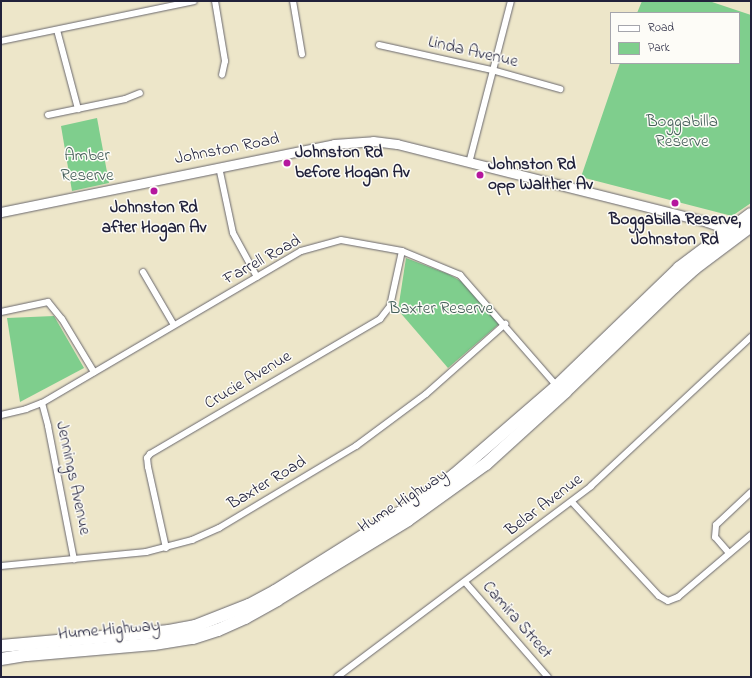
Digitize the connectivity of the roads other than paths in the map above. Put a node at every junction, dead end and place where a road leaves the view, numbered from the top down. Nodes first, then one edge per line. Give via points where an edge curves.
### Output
1 (194, 1) edge
2 (215, 1) edge
3 (293, 1) edge
4 (511, 1) edge
5 (57, 30) junction
6 (1, 41) edge
7 (379, 45) dead end
8 (302, 54) dead end
9 (492, 70) junction
10 (222, 75) dead end
11 (560, 89) dead end
12 (140, 93) dead end
13 (78, 109) junction
14 (48, 115) dead end
15 (469, 163) junction
16 (219, 167) junction
17 (1, 212) edge
18 (751, 214) edge
19 (751, 226) edge
20 (732, 233) junction
21 (402, 251) junction
22 (143, 272) dead end
23 (257, 277) junction
24 (1, 312) edge
25 (505, 324) junction
26 (174, 325) junction
27 (751, 337) edge
28 (94, 372) junction
29 (557, 386) junction
30 (42, 403) junction
31 (1, 415) edge
32 (751, 492) edge
33 (572, 502) junction
34 (751, 535) edge
35 (166, 548) junction
36 (729, 553) junction
37 (74, 560) junction
38 (1, 566) edge
39 (465, 582) junction
40 (1, 646) edge
41 (1, 659) edge
42 (337, 677) edge
43 (548, 677) edge

1 - 5 street
2 - 10 street via 225,61
3 - 8 street
4 - 9 street
5 - 6 street
5 - 13 street
7 - 9 street, Linda Avenue
9 - 11 street, Linda Avenue
9 - 15 street
12 - 13 street via 125,100
13 - 14 street
15 - 16 street, Johnston Road via 397,144 356,141
15 - 20 street, Johnston Road via 707,222
16 - 17 street, Johnston Road
16 - 23 street via 233,233
18 - 20 highway, Hume Highway
19 - 20 highway, Hume Highway
20 - 29 highway, Hume Highway via 679,268
20 - 41 highway, Hume Highway via 486,464 408,520 258,611 218,630 186,639
21 - 23 street, Farrell Road via 341,240 301,251
21 - 25 street, Farrell Road via 460,275
21 - 35 street, Crucie Avenue via 390,306 380,318 150,454 147,458 148,467
22 - 26 street
23 - 26 street, Farrell Road
24 - 28 street via 48,302 62,319
25 - 29 street, Farrell Road
25 - 35 street, Baxter Road via 426,394 356,446 219,528
26 - 28 street, Farrell Road
27 - 33 street, Belar Avenue via 607,473
28 - 30 street, Farrell Road
29 - 40 highway, Hume Highway via 484,451 412,505 249,606 216,619 169,631
30 - 31 street, Farrell Road
30 - 37 street, Jennings Avenue
32 - 36 street via 716,525 715,537
33 - 36 street via 663,600 678,597
33 - 39 street, Belar Avenue
34 - 36 street
35 - 37 street, Baxter Road
37 - 38 street, Baxter Road
39 - 42 street, Belar Avenue
39 - 43 street, Camira Street

